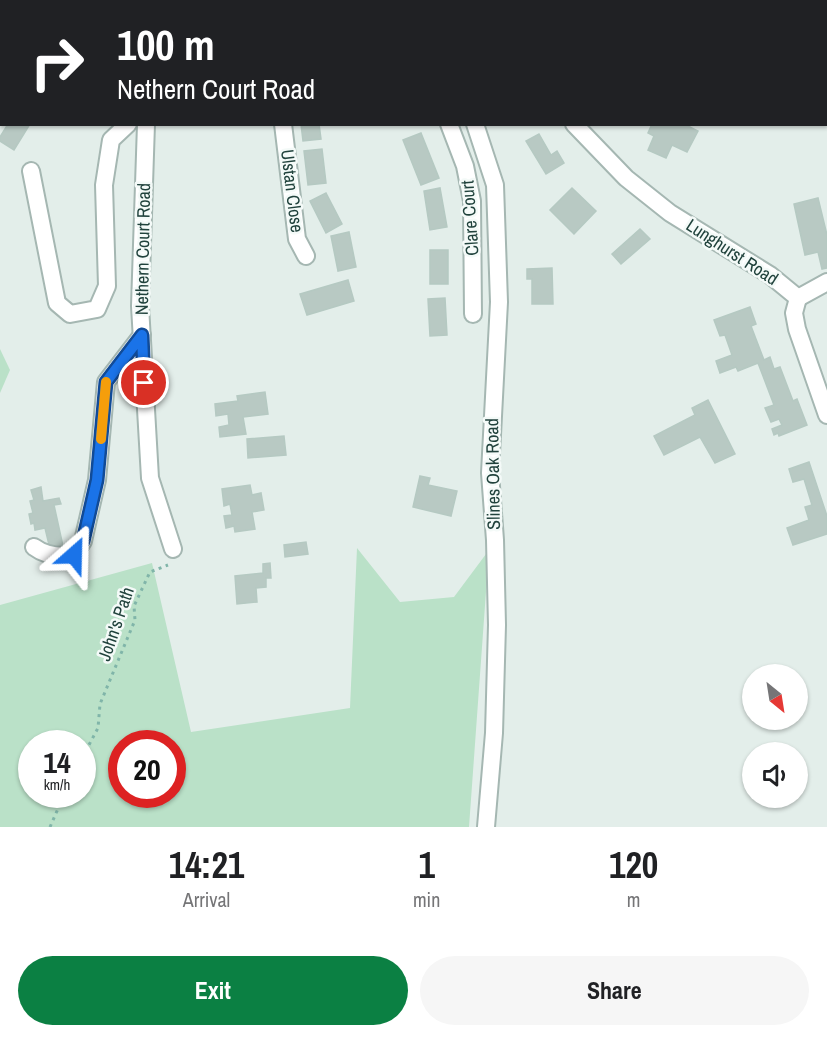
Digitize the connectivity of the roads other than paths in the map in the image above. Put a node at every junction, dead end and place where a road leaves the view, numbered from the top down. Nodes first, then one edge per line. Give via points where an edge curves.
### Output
1 (126, 126) edge
2 (146, 126) edge
3 (282, 126) edge
4 (450, 126) edge
5 (476, 126) edge
6 (576, 126) edge
7 (31, 171) dead end
8 (306, 256) dead end
9 (827, 282) edge
10 (798, 298) junction
11 (473, 314) dead end
12 (142, 335) junction
13 (827, 415) edge
14 (34, 547) dead end
15 (173, 549) road end
16 (486, 827) edge

1 - 7 street via 111,140 104,185 106,286 97,309 70,314 57,303
2 - 12 street, Nethern Court Road
3 - 8 street, Ulstan Close via 297,239
4 - 11 street, Clare Court via 465,166 472,201
5 - 16 street, Slines Oak Road via 495,185 499,302 490,472 497,625
6 - 10 street, Lunghurst Road via 626,178 670,213 770,275
9 - 10 street
10 - 13 street via 794,313 796,329
12 - 14 street via 106,382 97,480 83,541 74,555 60,557
12 - 15 street, Nethern Court Road via 150,478

